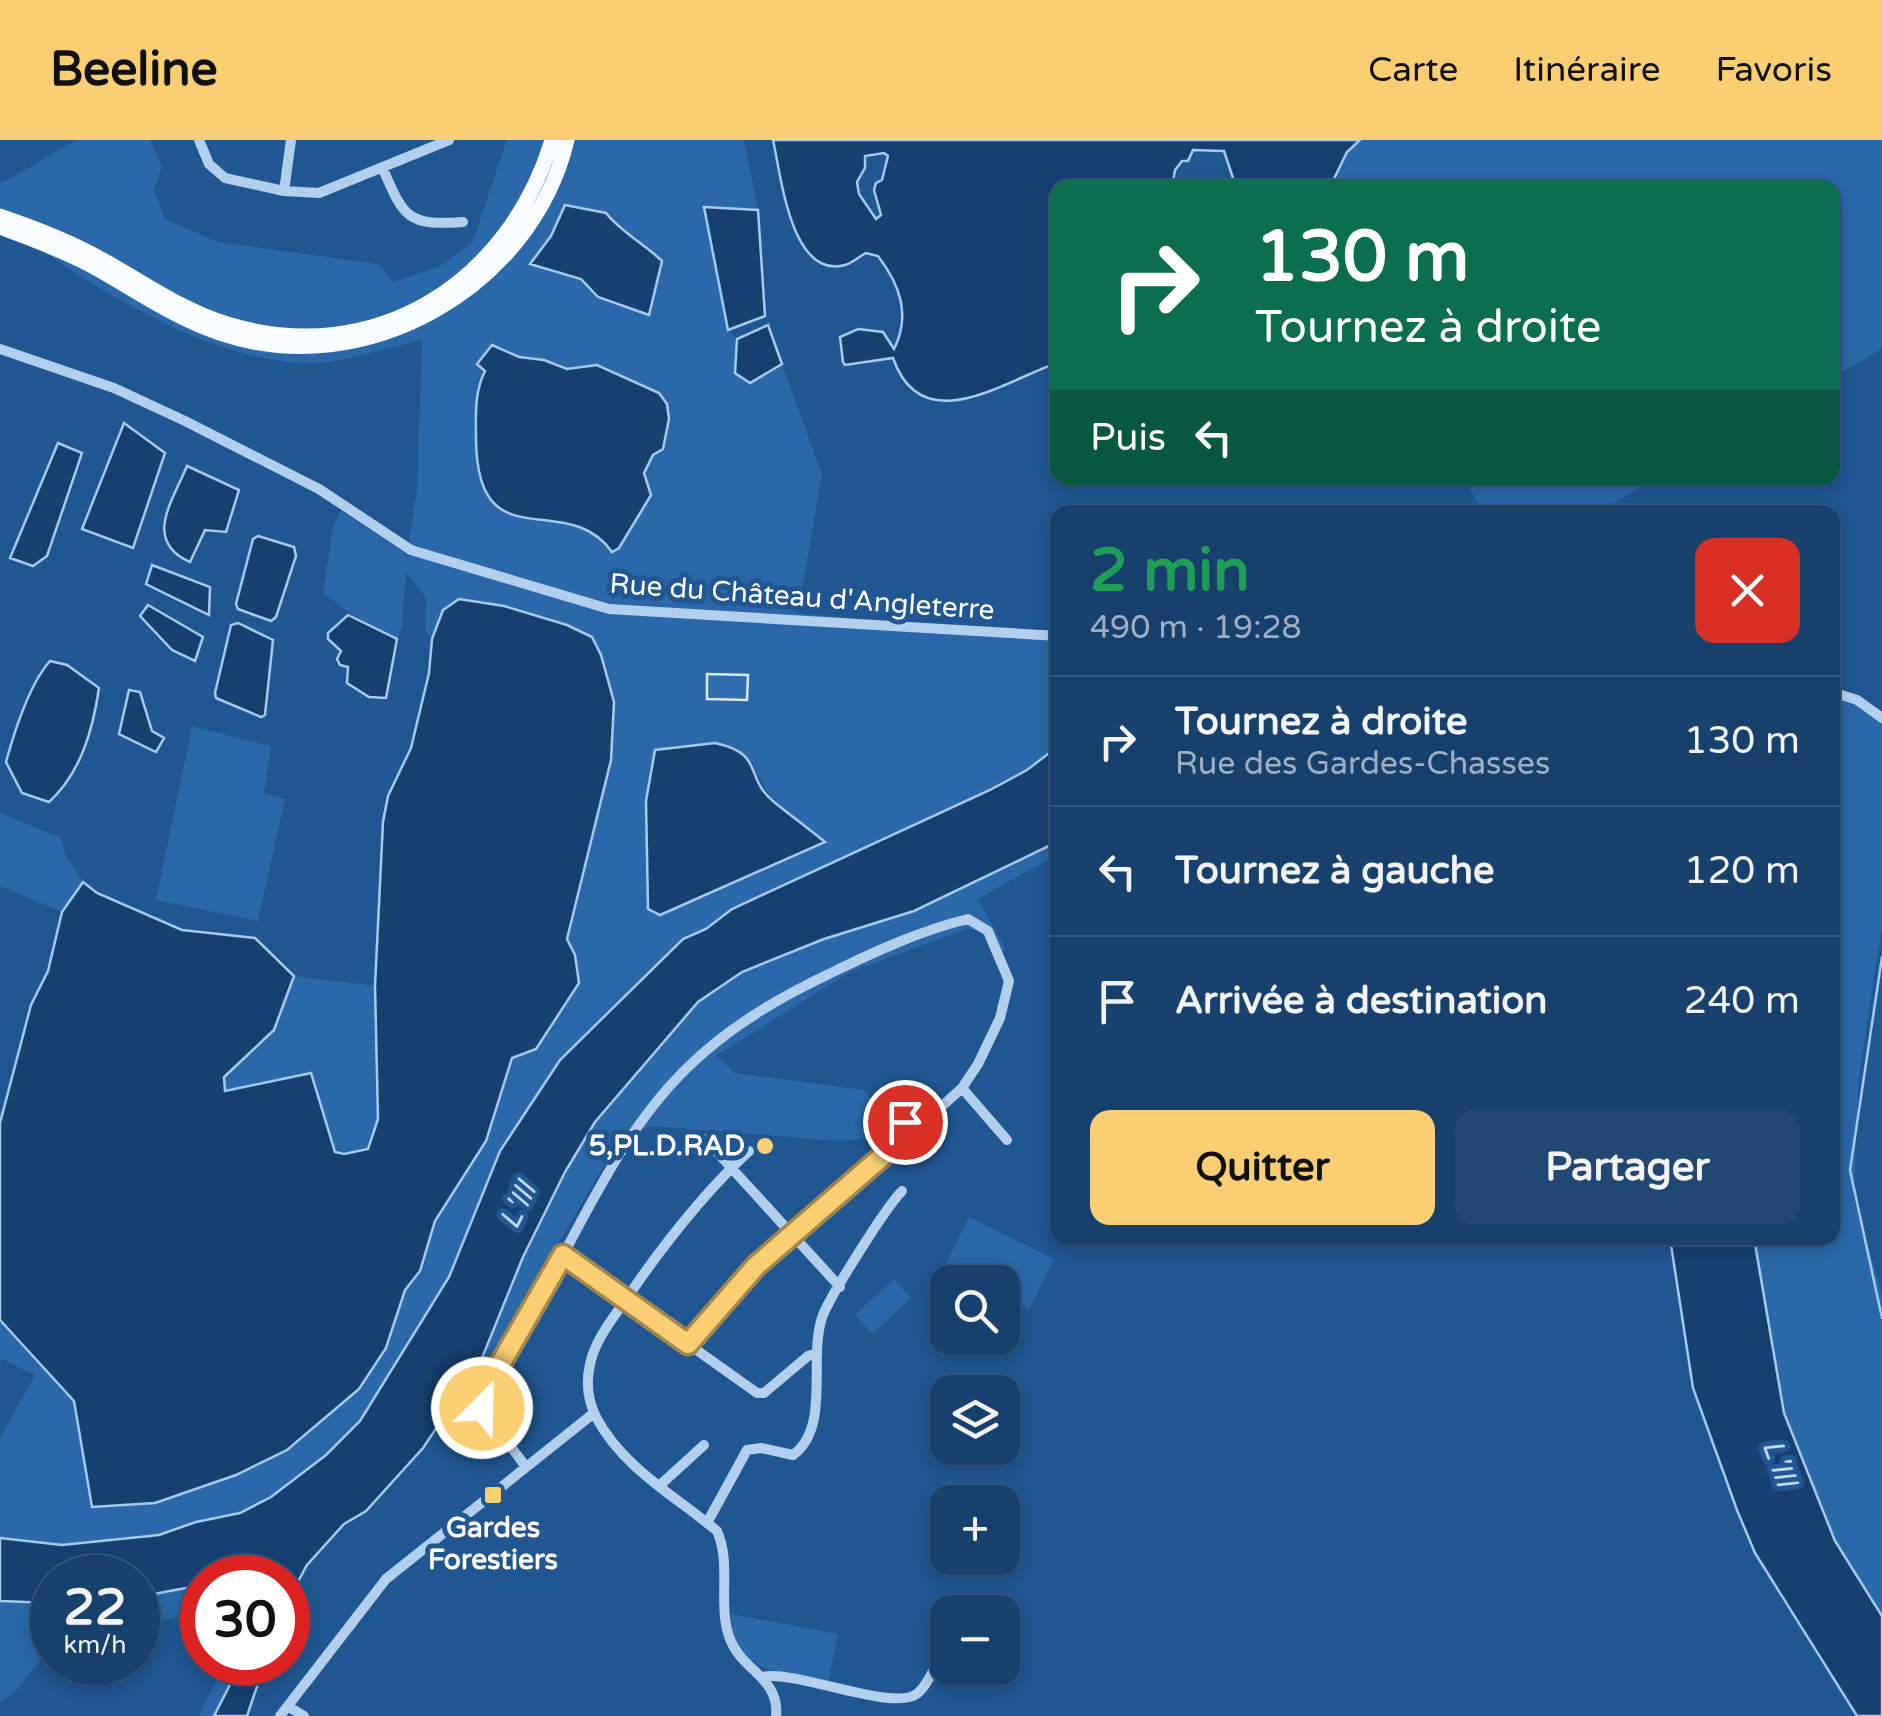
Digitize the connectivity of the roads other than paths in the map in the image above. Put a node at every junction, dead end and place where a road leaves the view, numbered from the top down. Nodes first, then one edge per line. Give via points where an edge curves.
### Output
1 (199, 140) edge
2 (291, 140) edge
3 (449, 140) edge
4 (552, 140) edge
5 (567, 140) edge
6 (384, 169) junction
7 (284, 191) junction
8 (0, 216) edge
9 (464, 222) dead end
10 (0, 228) edge
11 (0, 350) edge
12 (1050, 636) edge
13 (1840, 694) edge
14 (1882, 718) edge
15 (962, 1088) junction
16 (920, 1126) junction
17 (705, 1139) dead end
18 (1007, 1140) dead end
19 (900, 1141) junction
20 (749, 1151) dead end
21 (732, 1166) junction
22 (902, 1190) dead end
23 (793, 1232) junction
24 (563, 1255) junction
25 (840, 1286) junction
26 (626, 1300) junction
27 (688, 1344) junction
28 (817, 1353) junction
29 (594, 1413) junction
30 (704, 1445) dead end
31 (526, 1467) junction
32 (659, 1486) junction
33 (707, 1523) junction
34 (930, 1673) edge
35 (762, 1677) junction
36 (792, 1679) junction
37 (777, 1701) junction
38 (288, 1707) junction
39 (280, 1716) edge
40 (304, 1716) edge
41 (776, 1716) edge

1 - 7 street via 209,164 226,178
2 - 7 street
3 - 6 street
4 - 8 main road via 525,208 482,263 414,311 354,330 300,335 225,323 93,254
5 - 10 main road via 538,210 487,274 428,316 340,344 264,344 223,334 183,319 88,264
6 - 7 street via 318,193
6 - 9 street via 411,219
11 - 12 street, Rue du Château d'Angleterre via 114,388 184,420 319,489 411,550 610,609
13 - 14 street
15 - 16 street
15 - 18 street
15 - 24 street via 1000,1018 1010,981 988,930 968,919 785,995 686,1068 641,1123
16 - 19 street via 902,1124
16 - 19 street via 917,1144
17 - 21 street
19 - 23 street
20 - 21 street
21 - 23 street
21 - 26 street
22 - 25 street
23 - 25 street
23 - 27 street
24 - 26 street
24 - 31 street via 482,1396 482,1408
25 - 28 street via 823,1316
26 - 27 street
26 - 29 street via 590,1361
27 - 28 street via 757,1393
28 - 33 street via 806,1444 793,1455 747,1450
29 - 31 street
29 - 32 street via 634,1467
30 - 32 street
31 - 38 street via 386,1579
32 - 33 street
33 - 35 street via 720,1536 731,1644
34 - 36 street via 922,1690 907,1699
35 - 36 street
35 - 37 street
36 - 37 street
37 - 41 street
38 - 39 street
38 - 40 street

